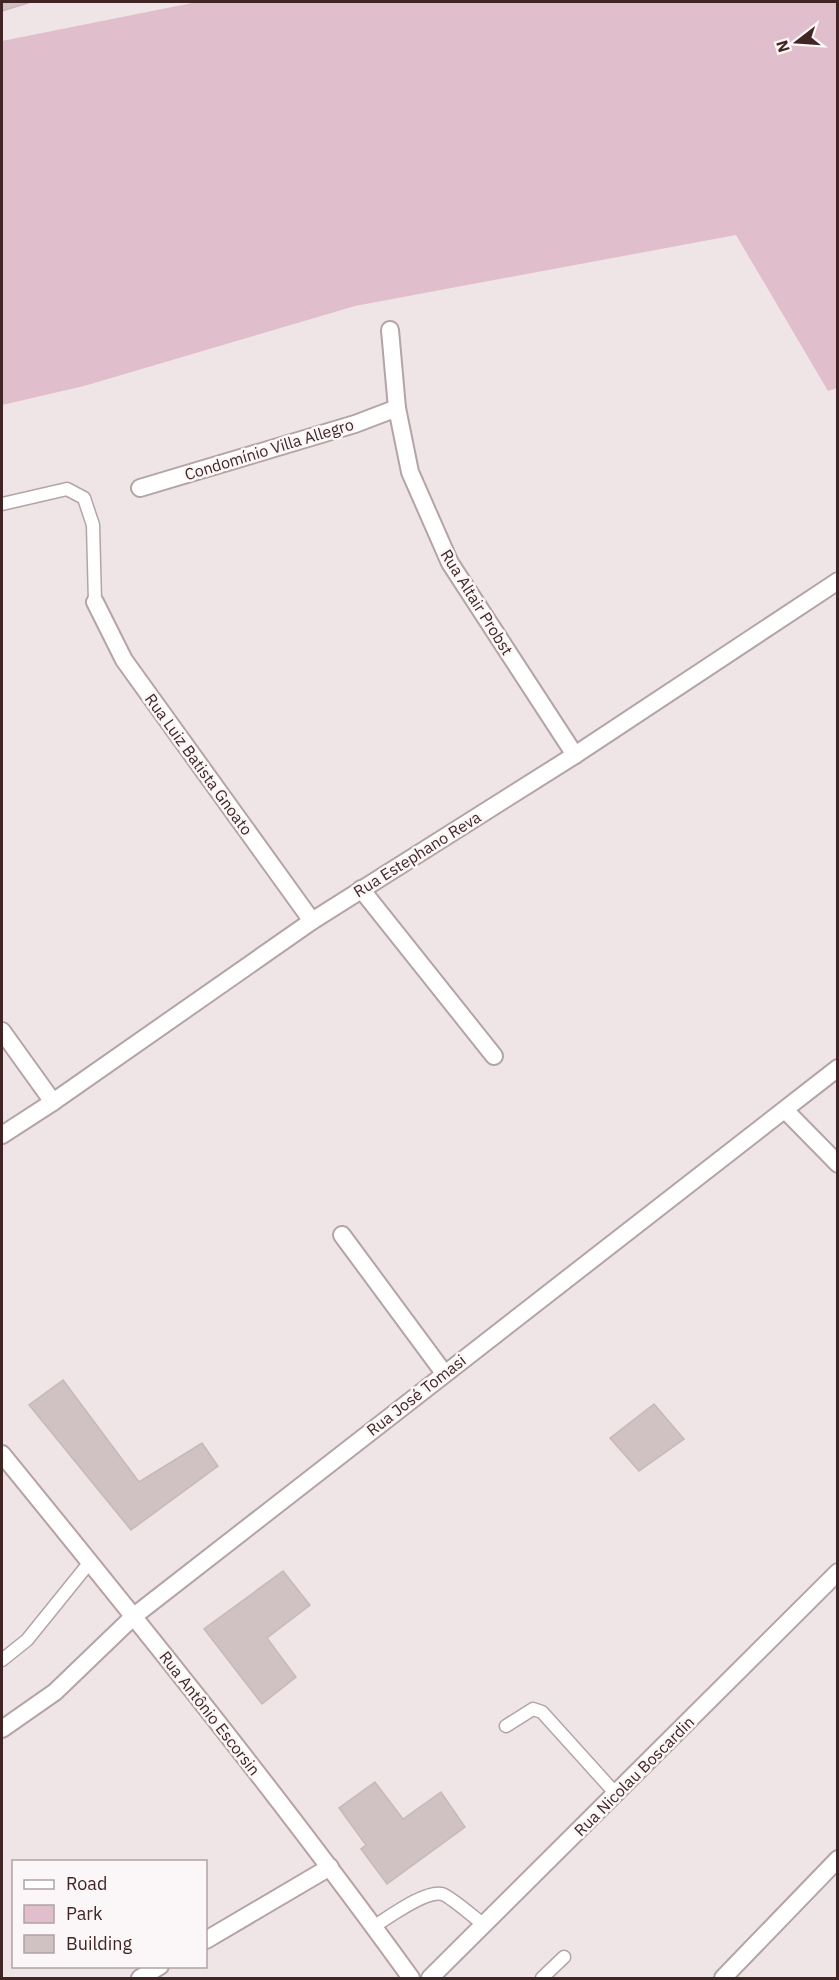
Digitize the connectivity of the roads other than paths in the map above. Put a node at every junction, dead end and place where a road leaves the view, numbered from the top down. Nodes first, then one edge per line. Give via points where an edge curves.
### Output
1 (390, 330) dead end
2 (397, 408) junction
3 (140, 488) dead end
4 (2, 504) edge
5 (837, 581) edge
6 (95, 602) joint
7 (575, 755) junction
8 (361, 889) junction
9 (312, 921) junction
10 (2, 1031) edge
11 (494, 1056) dead end
12 (837, 1068) edge
13 (53, 1102) junction
14 (784, 1110) junction
15 (2, 1135) edge
16 (837, 1164) edge
17 (342, 1235) dead end
18 (444, 1373) junction
19 (2, 1454) edge
20 (90, 1562) junction
21 (837, 1572) edge
22 (134, 1616) junction
23 (2, 1660) edge
24 (506, 1726) dead end
25 (2, 1729) edge
26 (615, 1794) junction
27 (837, 1859) edge
28 (330, 1867) junction
29 (484, 1925) junction
30 (373, 1927) junction
31 (207, 1939) edge
32 (564, 1956) dead end
33 (157, 1968) edge
34 (140, 1978) edge
35 (411, 1978) edge
36 (430, 1978) edge
37 (542, 1978) edge
38 (723, 1978) edge

1 - 2 street, Rua Altair Probst
2 - 3 street, Condomínio Villa Allegro
2 - 7 street, Rua Altair Probst via 411,472 450,562
4 - 6 lane via 67,489 84,498 93,525
5 - 7 street, Rua Estephano Reva
6 - 9 street, Rua Luiz Batista Gnoato via 124,660
7 - 8 street, Rua Estephano Reva
8 - 9 street, Rua Estephano Reva
8 - 11 street
9 - 13 street, Rua Estephano Reva
10 - 13 street
12 - 14 street, Rua José Tomasi
13 - 15 street, Rua Estephano Reva
14 - 16 street
14 - 18 street, Rua José Tomasi
17 - 18 street
18 - 22 street, Rua José Tomasi
19 - 20 street, Rua Antônio Escorsin
20 - 22 street, Rua Antônio Escorsin
20 - 23 lane via 27,1640
21 - 26 street, Rua Nicolau Boscardin
22 - 25 street, Rua José Tomasi via 55,1692
22 - 28 street, Rua Antônio Escorsin
24 - 26 lane via 533,1709 542,1712
26 - 29 street, Rua Nicolau Boscardin
27 - 38 street
28 - 30 street, Rua Antônio Escorsin
28 - 31 street
29 - 30 lane via 443,1894 431,1894
29 - 36 street, Rua Nicolau Boscardin
30 - 35 street, Rua Antônio Escorsin
32 - 37 lane
33 - 34 street

